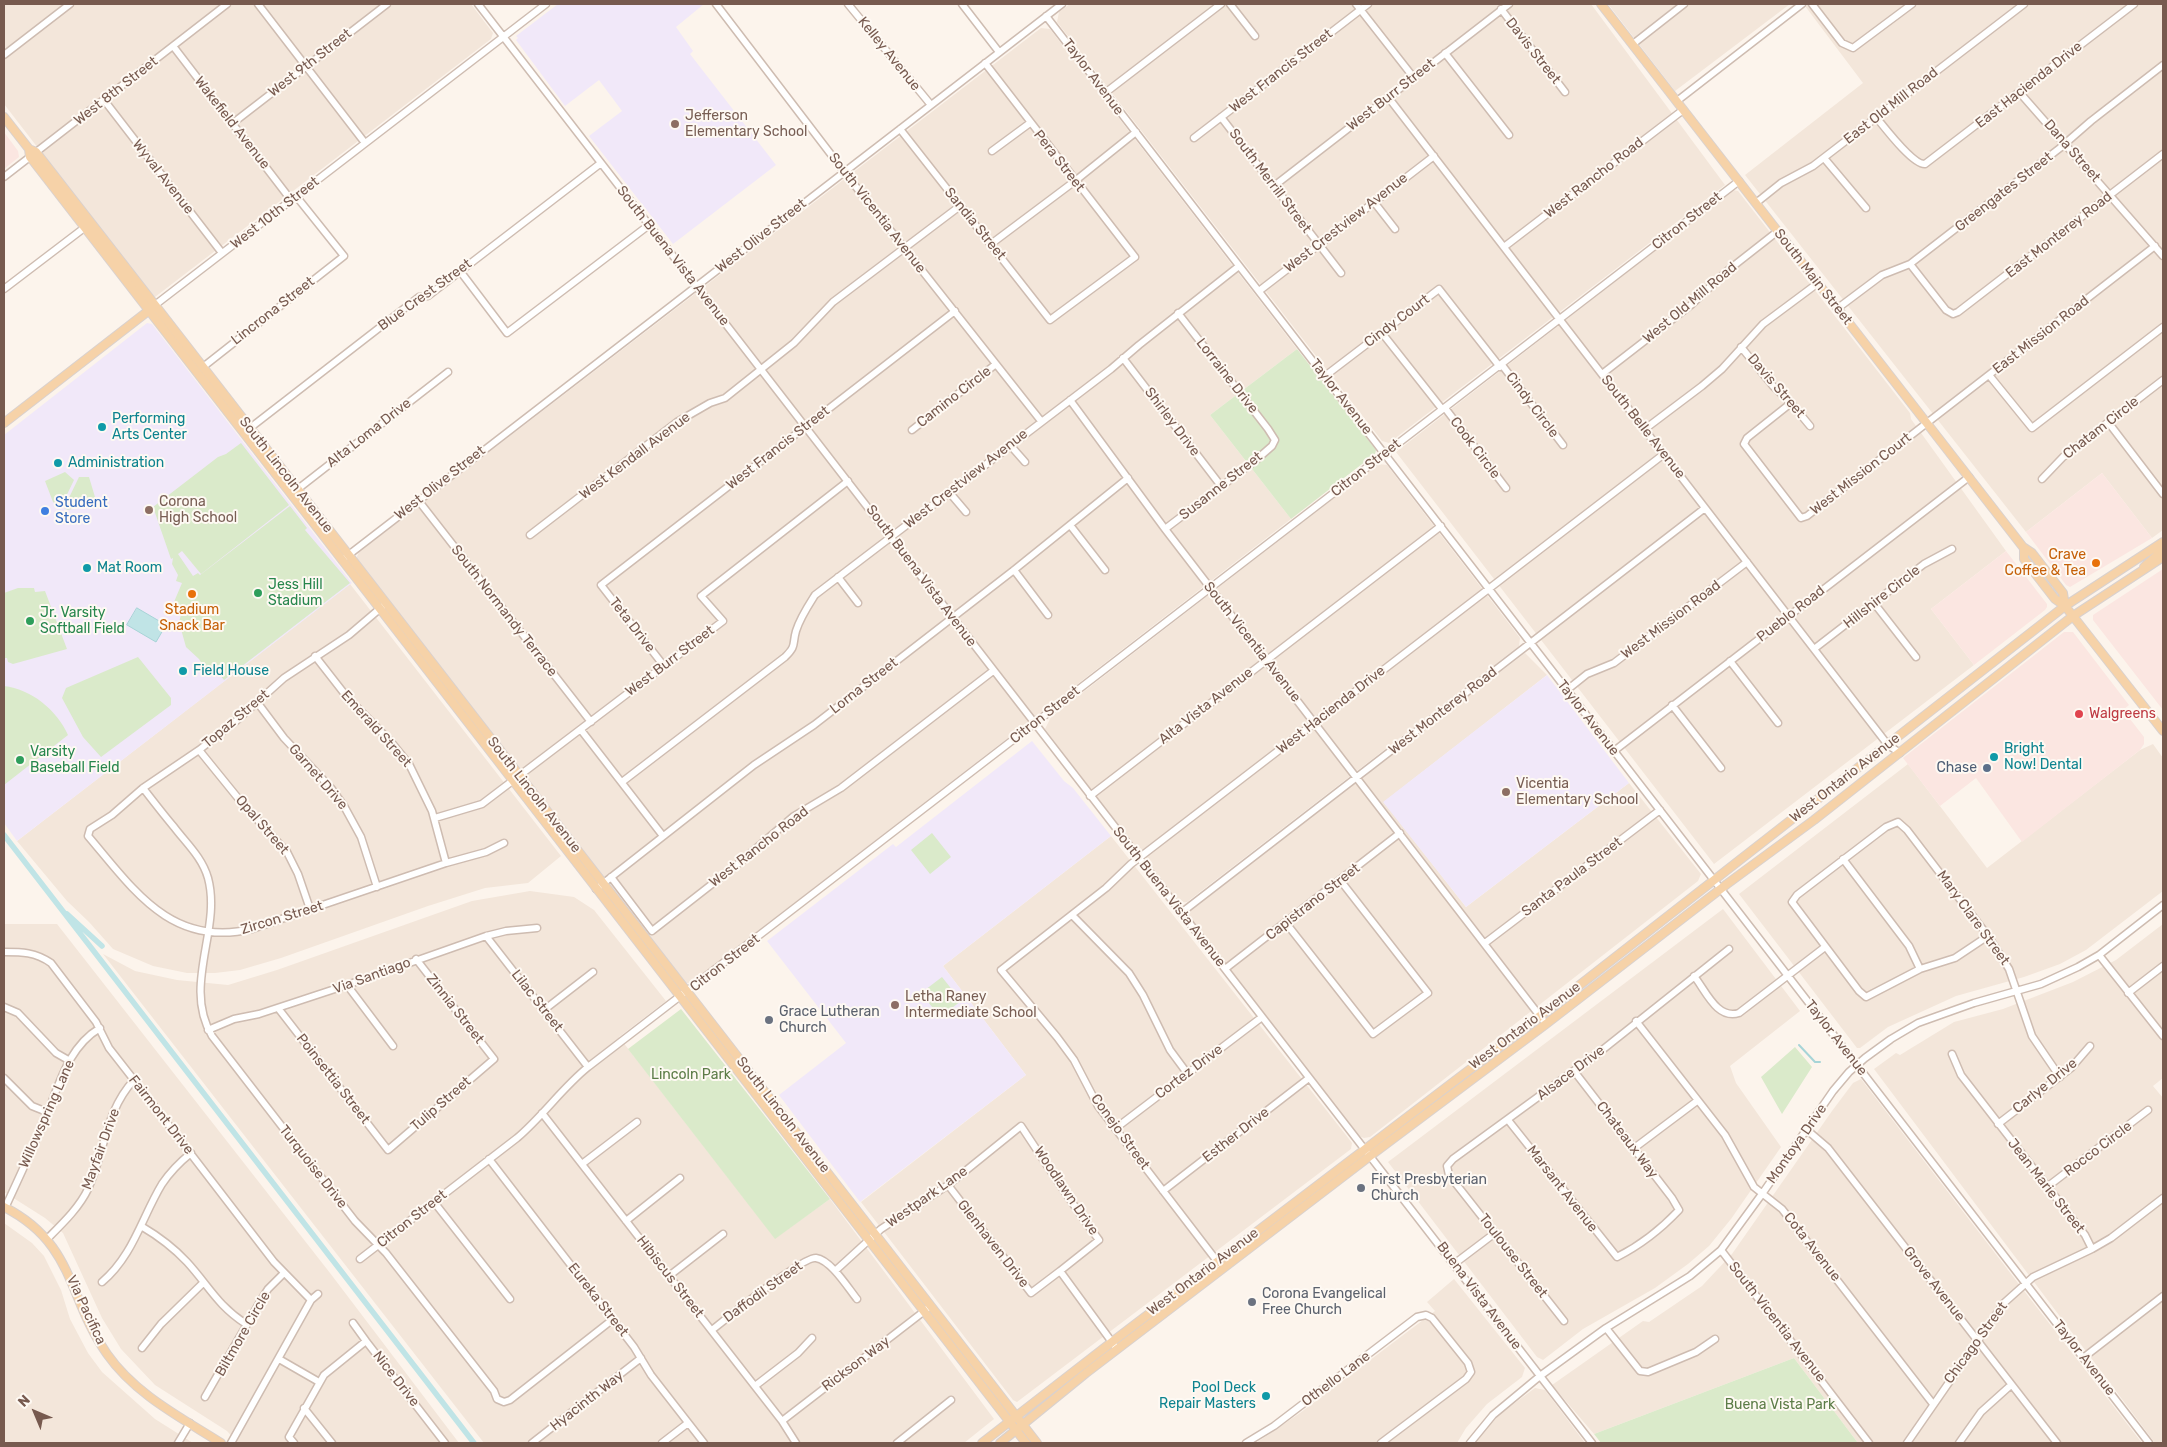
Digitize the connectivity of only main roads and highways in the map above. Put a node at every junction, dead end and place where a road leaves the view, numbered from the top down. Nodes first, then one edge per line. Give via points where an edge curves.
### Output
1 (1601, 4) edge
2 (4, 117) edge
3 (152, 307) junction
4 (4, 422) edge
5 (294, 492) junction
6 (2163, 542) edge
7 (2163, 550) edge
8 (2163, 557) edge
9 (2135, 575) junction
10 (2065, 606) junction
11 (2073, 616) junction
12 (2163, 731) edge
13 (4, 1207) edge
14 (1220, 1265) junction
15 (1013, 1419) junction
16 (1020, 1427) junction
17 (220, 1443) edge
18 (982, 1443) edge
19 (1000, 1443) edge
20 (1026, 1443) edge
21 (1037, 1443) edge

1 - 10 main road, South Main Street via 1969,477 2024,550 2024,559 2055,599
2 - 3 main road, South Lincoln Avenue
3 - 4 main road, West 10th Street
3 - 5 main road, South Lincoln Avenue
3 - 5 main road, South Lincoln Avenue via 250,428
5 - 15 main road, South Lincoln Avenue
6 - 10 main road, West Ontario Avenue
7 - 9 main road
8 - 9 main road
9 - 11 main road, West Ontario Avenue
10 - 11 main road, South Main Street
10 - 14 main road, West Ontario Avenue via 1540,1016 1364,1148
11 - 12 main road, South Main Street
11 - 14 main road, West Ontario Avenue via 1546,1024
13 - 17 main road, Via Pacifica via 47,1239 63,1262 93,1331 116,1366 141,1390
14 - 15 main road, West Ontario Avenue via 1112,1342
14 - 16 main road, West Ontario Avenue
15 - 16 main road, South Lincoln Avenue
15 - 18 main road, West Ontario Avenue
16 - 19 main road, West Ontario Avenue
16 - 20 main road, South Lincoln Avenue
16 - 21 main road, South Lincoln Avenue

